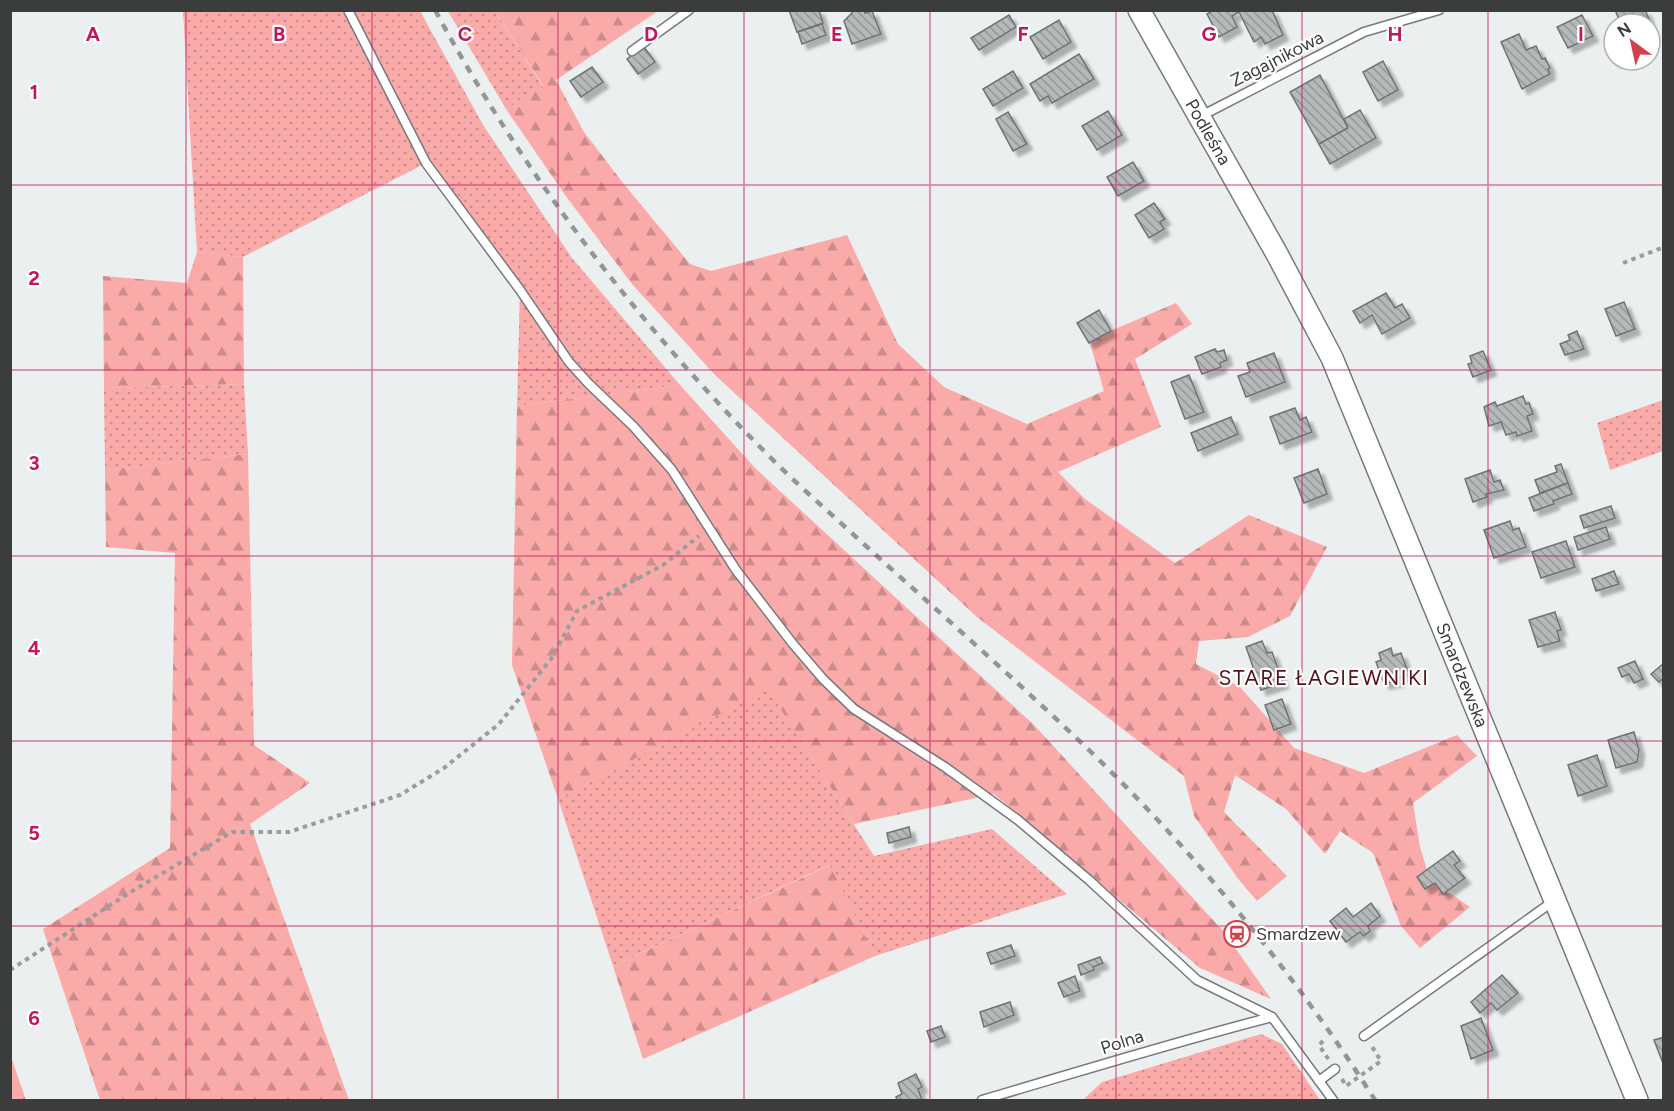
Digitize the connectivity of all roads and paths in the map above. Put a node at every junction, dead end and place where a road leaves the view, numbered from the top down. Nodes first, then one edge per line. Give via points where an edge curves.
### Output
1 (348, 10) edge
2 (689, 10) edge
3 (1139, 10) edge
4 (1439, 10) edge
5 (632, 51) dead end
6 (1199, 117) junction
7 (1664, 247) edge
8 (1277, 254) joint
9 (1623, 263) dead end
10 (709, 528) junction
11 (1555, 900) junction
12 (10, 970) edge
13 (1272, 1017) junction
14 (1364, 1036) joint
15 (1323, 1041) dead end
16 (1335, 1069) junction
17 (1319, 1081) junction
18 (982, 1101) edge
19 (1333, 1101) edge
20 (1637, 1101) edge

1 - 10 lane via 426,163 569,362 672,470
2 - 5 lane
3 - 6 street, Podleśna
4 - 6 lane, Zagajnikowa via 1364,32
6 - 8 street, Podleśna
7 - 9 path
8 - 11 street, Smardzewska via 1332,358
10 - 12 path via 663,565 577,611 551,659 499,724 444,768 400,795 289,832 232,832
10 - 13 lane via 793,644 854,709 1018,820 1089,879 1197,980
11 - 14 lane
11 - 20 street, Smardzewska
13 - 17 lane
13 - 18 lane, Polna via 1181,1040
14 - 16 path via 1382,1061 1346,1086
15 - 16 path via 1319,1045
16 - 17 lane
17 - 19 lane

